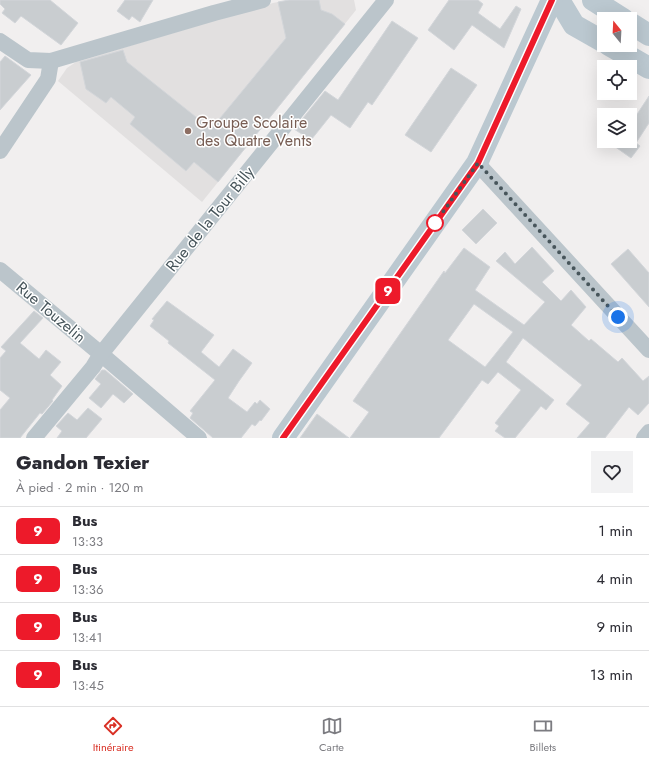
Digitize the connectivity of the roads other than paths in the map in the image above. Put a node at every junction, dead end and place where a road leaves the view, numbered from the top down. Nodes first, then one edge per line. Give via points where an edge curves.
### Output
1 (263, 0) edge
2 (386, 0) edge
3 (552, 0) edge
4 (559, 0) edge
5 (593, 0) edge
6 (612, 12) edge
7 (637, 27) edge
8 (649, 35) edge
9 (597, 38) edge
10 (0, 41) edge
11 (621, 52) edge
12 (51, 61) junction
13 (649, 68) edge
14 (0, 151) edge
15 (478, 163) junction
16 (0, 270) edge
17 (649, 350) edge
18 (101, 354) junction
19 (649, 432) edge
20 (34, 438) edge
21 (199, 438) edge
22 (284, 438) edge
23 (644, 438) edge

1 - 12 street
2 - 18 street, Rue de la Tour Billy
3 - 15 main road
4 - 9 main road via 574,25
5 - 6 main road
7 - 8 main road
10 - 12 street via 28,60
11 - 13 main road
12 - 14 street via 48,79
15 - 17 street
15 - 22 main road
16 - 18 street, Rue Touzelin
18 - 20 street, Rue de la Tour Billy
18 - 21 street, Rue Touzelin
19 - 23 street

